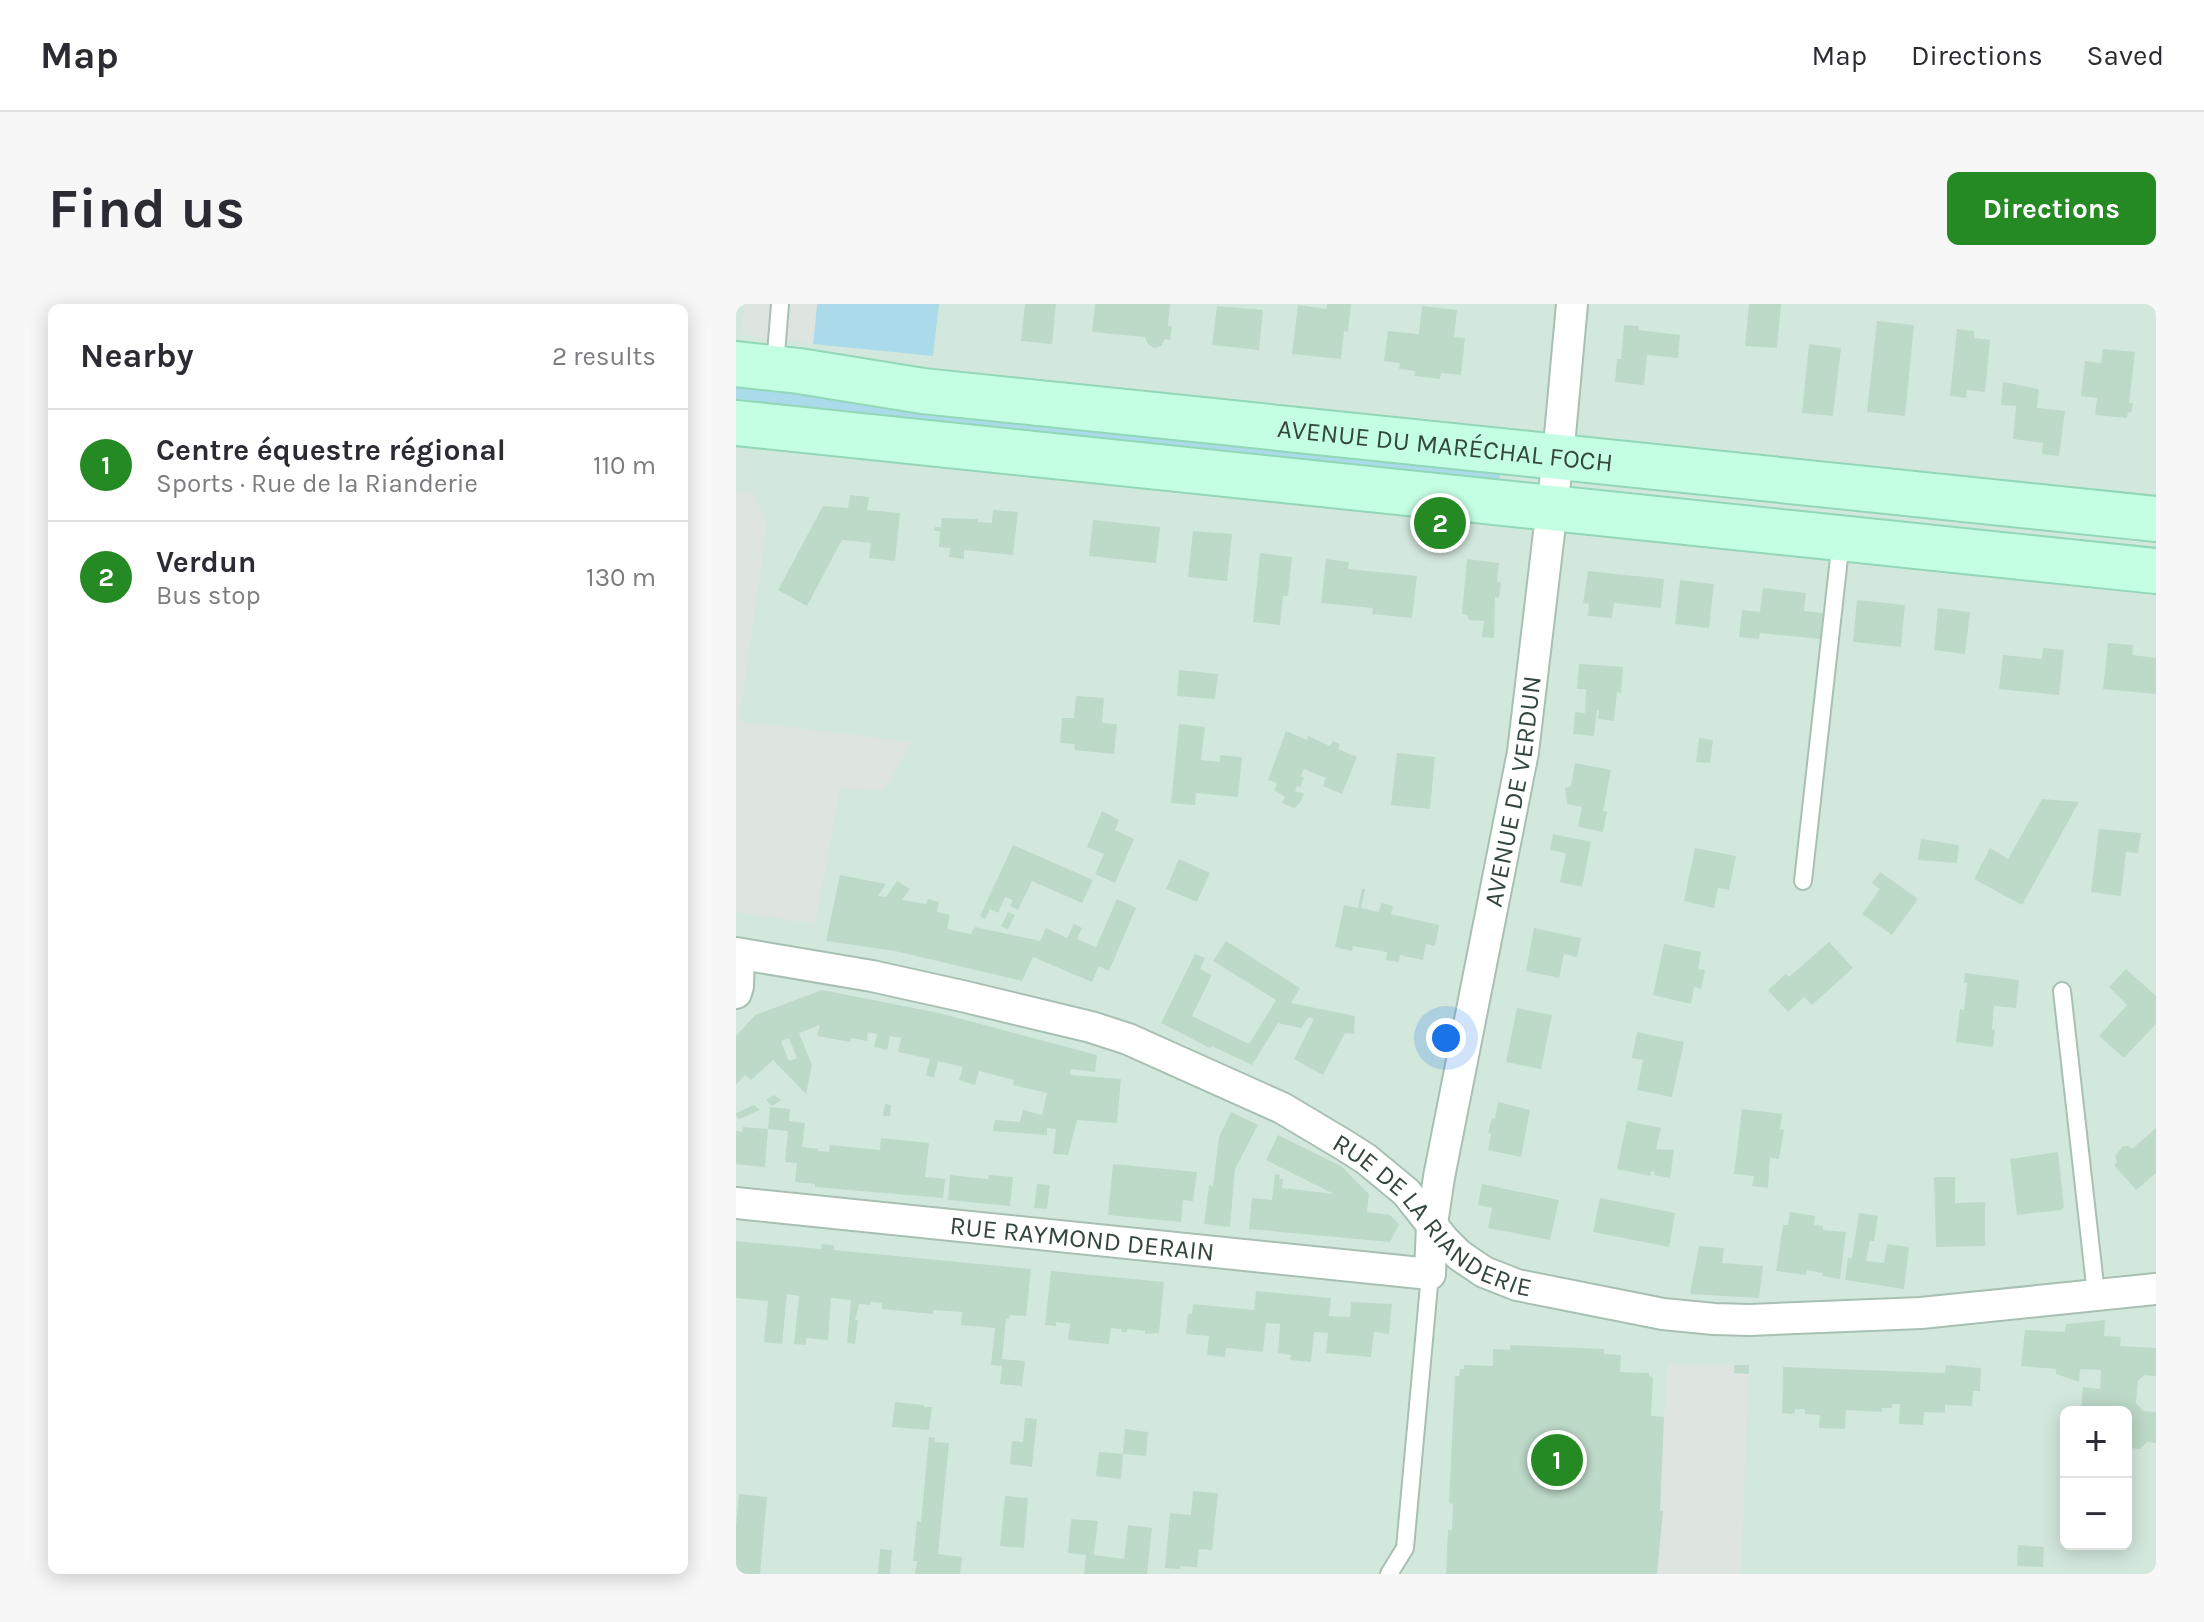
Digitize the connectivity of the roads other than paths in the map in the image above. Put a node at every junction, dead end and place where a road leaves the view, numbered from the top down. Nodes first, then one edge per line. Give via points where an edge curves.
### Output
1 (780, 304) edge
2 (1572, 304) edge
3 (755, 366) edge
4 (736, 423) edge
5 (1558, 457) junction
6 (1551, 509) junction
7 (2156, 519) edge
8 (1841, 539) junction
9 (2156, 571) edge
10 (1803, 881) dead end
11 (737, 954) edge
12 (2062, 991) dead end
13 (736, 993) edge
14 (736, 1203) edge
15 (1432, 1224) junction
16 (1430, 1274) junction
17 (2156, 1289) edge
18 (2096, 1294) junction
19 (1389, 1574) edge

1 - 3 lane
2 - 5 street, AVENUE DE VERDUN
3 - 5 main road, AVENUE DU MARÉCHAL FOCH via 923,391
4 - 6 main road, AVENUE DU MARÉCHAL FOCH
5 - 6 street, AVENUE DE VERDUN
5 - 7 main road, AVENUE DU MARÉCHAL FOCH
6 - 8 main road, AVENUE DU MARÉCHAL FOCH
6 - 15 street, AVENUE DE VERDUN via 1523,752
8 - 9 main road, AVENUE DU MARÉCHAL FOCH
8 - 10 lane
11 - 13 street, RUE DE LA RIANDERIE
11 - 15 street, RUE DE LA RIANDERIE via 932,989 1128,1039 1314,1126 1381,1170
12 - 18 lane
14 - 16 street, RUE RAYMOND DERAIN
15 - 16 street, AVENUE DE VERDUN
15 - 18 street, RUE DE LA RIANDERIE via 1459,1255 1500,1280 1663,1314 1835,1318
16 - 19 lane via 1405,1548
17 - 18 street, RUE DE LA RIANDERIE

